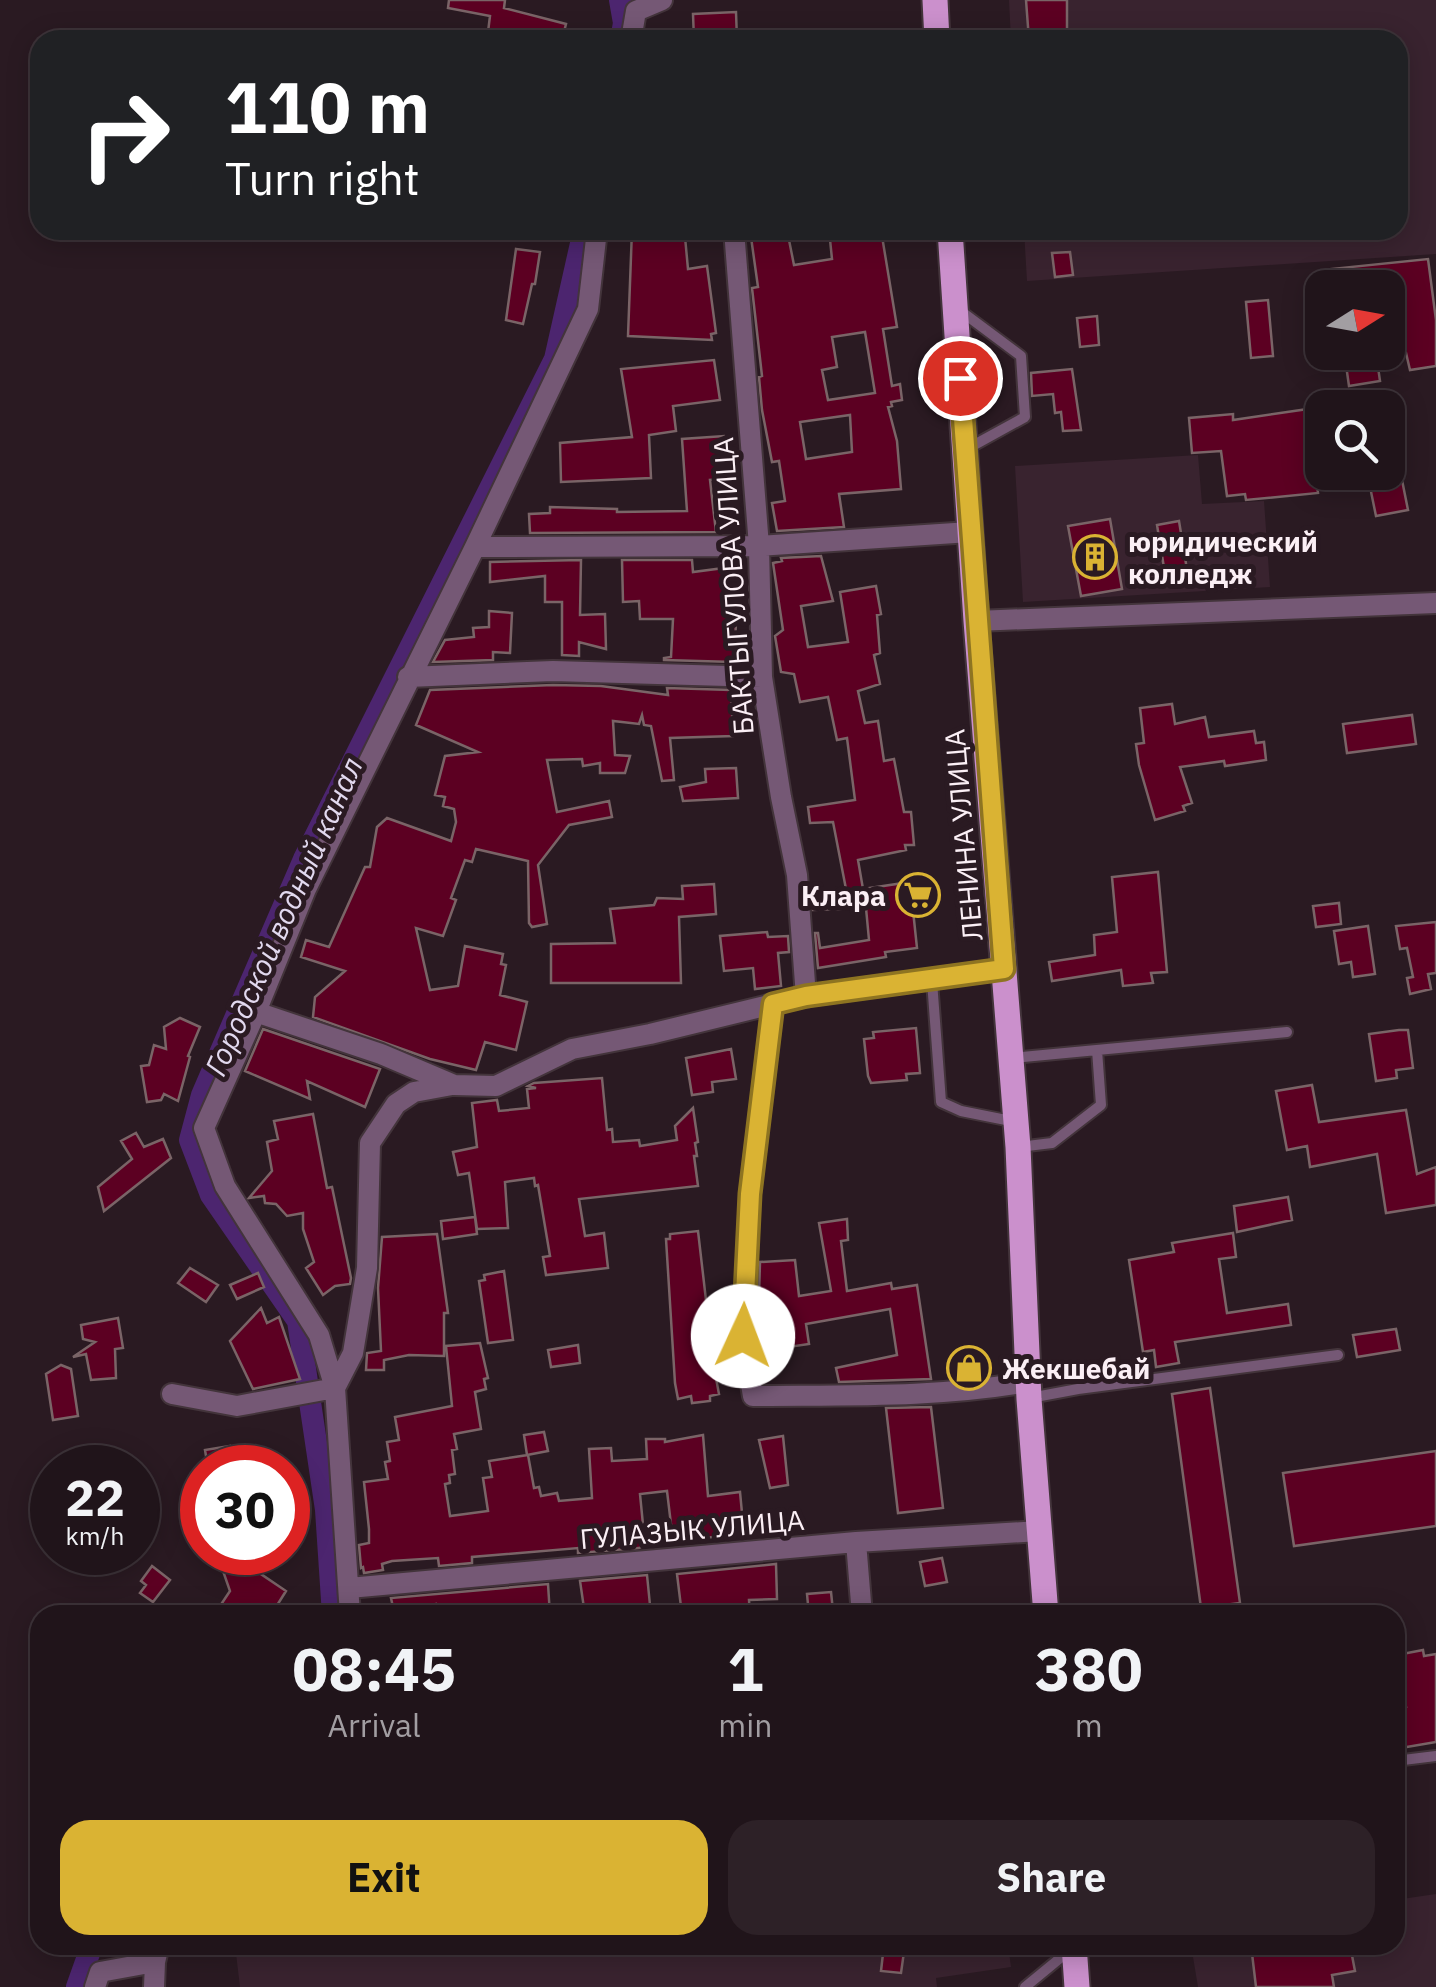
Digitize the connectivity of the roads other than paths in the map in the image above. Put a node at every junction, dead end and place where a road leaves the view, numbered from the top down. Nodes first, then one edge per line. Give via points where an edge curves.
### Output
1 (662, 0) edge
2 (935, 0) edge
3 (633, 30) edge
4 (936, 30) edge
5 (596, 240) edge
6 (735, 240) edge
7 (951, 240) edge
8 (954, 306) junction
9 (964, 450) junction
10 (970, 532) junction
11 (759, 546) junction
12 (475, 547) junction
13 (1436, 603) edge
14 (976, 621) junction
15 (408, 677) junction
16 (762, 677) junction
17 (1004, 969) junction
18 (932, 981) junction
19 (806, 997) junction
20 (773, 1004) junction
21 (256, 1012) junction
22 (1287, 1032) dead end
23 (1097, 1050) junction
24 (1011, 1058) junction
25 (454, 1085) junction
26 (1017, 1135) junction
27 (1338, 1355) dead end
28 (334, 1388) junction
29 (1028, 1390) junction
30 (172, 1394) dead end
31 (1040, 1530) junction
32 (856, 1542) junction
33 (348, 1588) junction
34 (349, 1605) edge
35 (861, 1605) edge
36 (1045, 1605) edge
37 (1436, 1756) edge
38 (1405, 1760) edge
39 (154, 1955) edge
40 (157, 1955) edge
41 (1063, 1955) edge
42 (1075, 1955) edge
43 (94, 1987) edge
44 (154, 1987) edge
45 (1025, 1987) edge
46 (1078, 1987) edge

1 - 3 street via 636,11
2 - 4 main road
5 - 12 street via 588,309
6 - 11 street, БАКТЫГУЛОВА УЛИЦА
7 - 8 main road, ЛЕНИНА УЛИЦА
8 - 9 main road, ЛЕНИНА УЛИЦА
8 - 9 lane via 1021,356 1025,417
9 - 10 main road, ЛЕНИНА УЛИЦА
10 - 11 street
10 - 14 main road, ЛЕНИНА УЛИЦА
11 - 12 street
11 - 16 street, БАКТЫГУЛОВА УЛИЦА
12 - 15 street
13 - 14 street
14 - 17 main road, ЛЕНИНА УЛИЦА
15 - 16 street via 553,670
15 - 21 street
16 - 19 street, БАКТЫГУЛОВА УЛИЦА via 798,875
17 - 18 street
17 - 24 main road, ЛЕНИНА УЛИЦА
18 - 19 street
18 - 26 lane via 942,1102
19 - 20 street
20 - 25 street via 572,1049 496,1086
20 - 29 street via 750,1194 743,1336 754,1396
21 - 25 street
21 - 28 street via 204,1128 225,1186 319,1335
22 - 23 lane
23 - 24 lane
23 - 26 lane via 1102,1105 1052,1143
24 - 26 main road, ЛЕНИНА УЛИЦА
25 - 28 street via 414,1092 396,1104 370,1143 367,1268 352,1353
26 - 29 main road, ЛЕНИНА УЛИЦА
27 - 29 lane
28 - 30 street via 237,1406
28 - 33 street
29 - 31 main road, ЛЕНИНА УЛИЦА
31 - 32 street, ГУЛАЗЫК УЛИЦА
31 - 36 main road, ЛЕНИНА УЛИЦА
32 - 33 street, ГУЛАЗЫК УЛИЦА
32 - 35 street
33 - 34 street
37 - 38 lane
39 - 43 street via 100,1972
40 - 44 street
41 - 45 lane
42 - 46 main road

